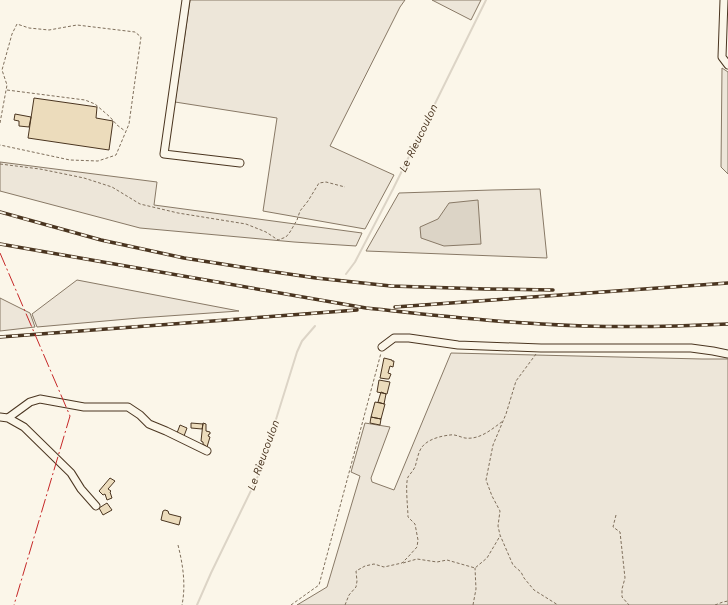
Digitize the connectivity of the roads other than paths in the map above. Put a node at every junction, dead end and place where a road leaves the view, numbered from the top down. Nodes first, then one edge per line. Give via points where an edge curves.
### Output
1 (186, 0) edge
2 (724, 0) edge
3 (728, 65) edge
4 (240, 162) dead end
5 (382, 347) road end
6 (728, 354) edge
7 (0, 417) edge
8 (8, 418) junction
9 (207, 451) dead end
10 (96, 506) dead end

1 - 4 street via 164,154
2 - 3 street via 722,57
5 - 6 street via 394,338 409,338 458,346 691,348
7 - 8 street
8 - 9 street via 30,402 40,399 84,407 128,408 150,424
8 - 10 street via 24,428 70,472

